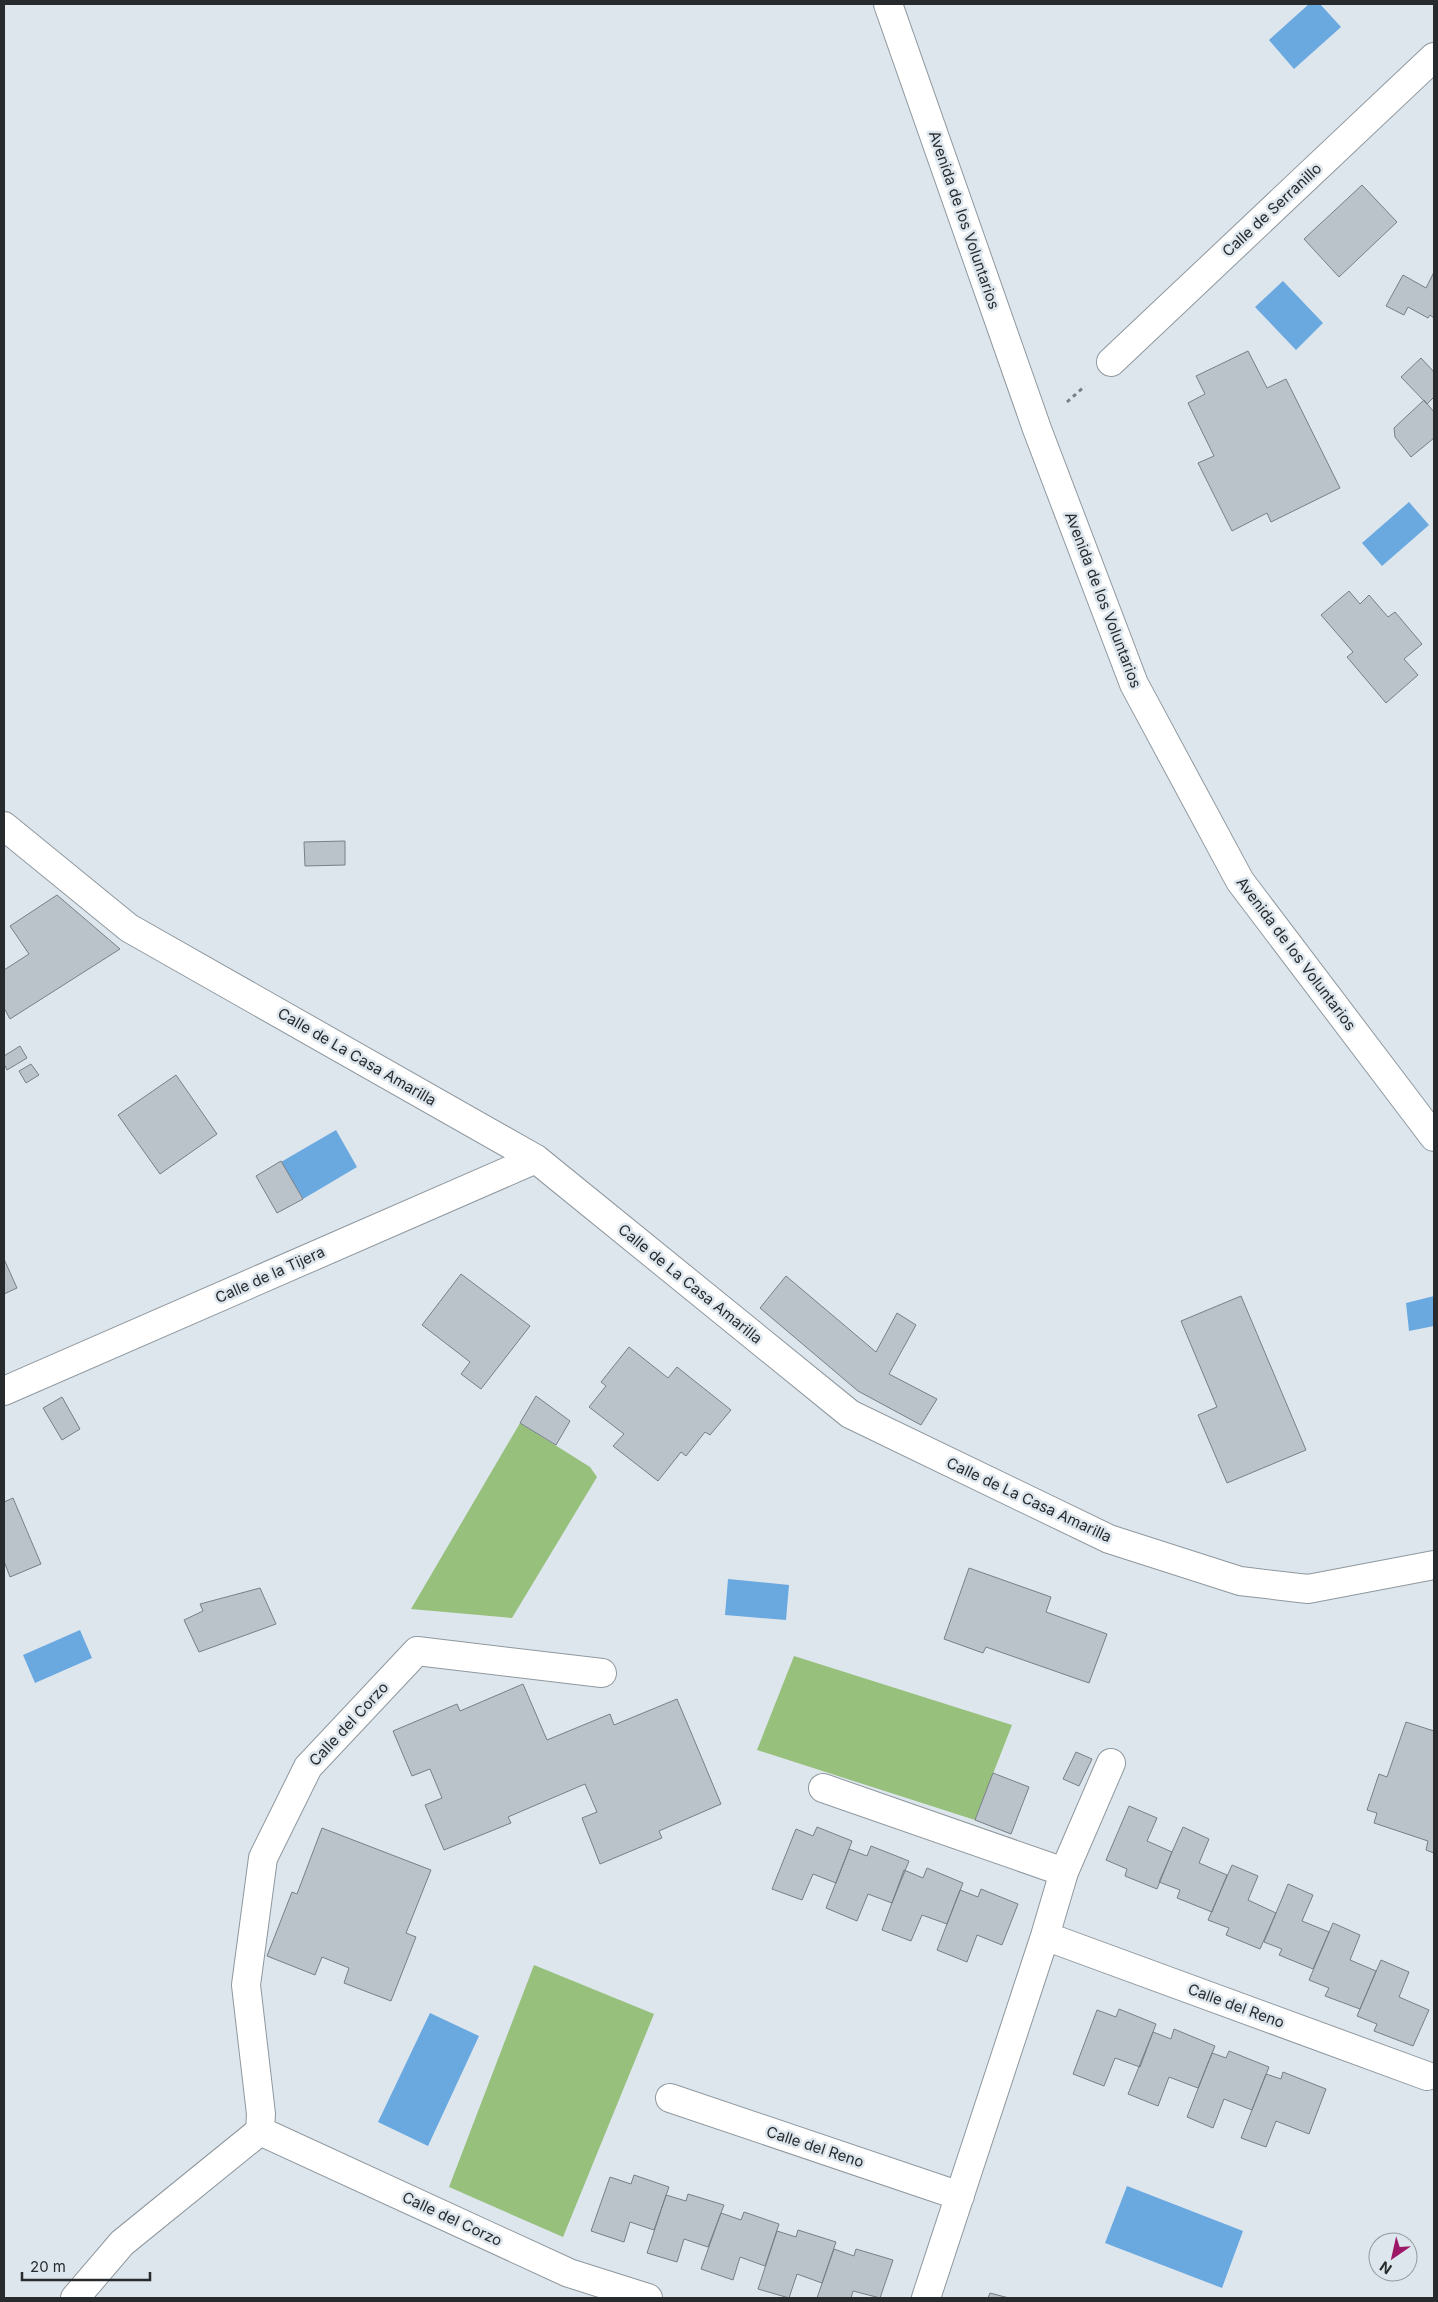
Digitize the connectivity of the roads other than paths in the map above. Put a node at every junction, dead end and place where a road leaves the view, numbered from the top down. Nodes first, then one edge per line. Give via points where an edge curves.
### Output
1 (888, 4) edge
2 (1434, 57) edge
3 (1111, 362) road end
4 (4, 826) edge
5 (1434, 1137) edge
6 (536, 1159) junction
7 (4, 1391) edge
8 (1434, 1565) edge
9 (602, 1673) dead end
10 (1111, 1763) dead end
11 (823, 1788) dead end
12 (1064, 1872) junction
13 (1045, 1936) junction
14 (1427, 2076) dead end
15 (670, 2098) dead end
16 (260, 2131) junction
17 (960, 2196) junction
18 (75, 2298) edge
19 (648, 2298) edge
20 (926, 2298) edge

1 - 5 street, Avenida de los Voluntarios via 1037,429 1134,684 1240,881
2 - 3 street, Calle de Serranillo
4 - 6 street, Calle de La Casa Amarilla via 129,928
6 - 7 street, Calle de la Tijera
6 - 8 street, Calle de La Casa Amarilla via 850,1414 1109,1539 1240,1581 1308,1589
9 - 16 street, Calle del Corzo via 417,1651 308,1767 263,1858 246,1985
10 - 12 street
11 - 12 street
12 - 13 street
13 - 14 street, Calle del Reno
13 - 17 street
15 - 17 street, Calle del Reno
16 - 18 street via 122,2243
16 - 19 street, Calle del Corzo via 568,2273
17 - 20 street

